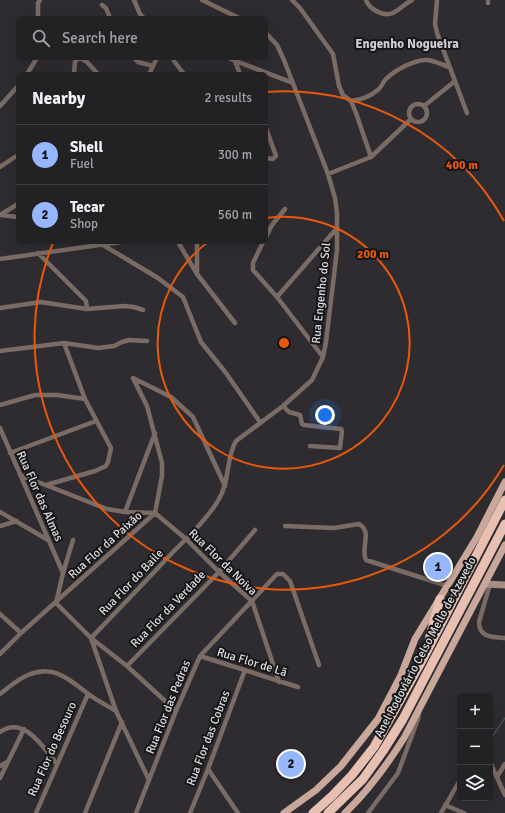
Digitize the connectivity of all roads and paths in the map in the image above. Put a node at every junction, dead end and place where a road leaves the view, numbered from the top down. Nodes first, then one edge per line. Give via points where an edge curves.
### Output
1 (40, 0) edge
2 (134, 0) edge
3 (202, 0) edge
4 (292, 0) edge
5 (366, 0) edge
6 (412, 0) edge
7 (437, 0) edge
8 (102, 5) dead end
9 (38, 16) edge
10 (109, 16) edge
11 (142, 16) edge
12 (235, 16) edge
13 (268, 36) edge
14 (36, 60) edge
15 (77, 60) edge
16 (85, 60) edge
17 (136, 60) edge
18 (156, 60) edge
19 (174, 61) dead end
20 (235, 61) joint
21 (153, 66) junction
22 (449, 67) junction
23 (28, 72) edge
24 (74, 72) edge
25 (96, 72) edge
26 (150, 72) edge
27 (182, 72) edge
28 (239, 72) edge
29 (264, 72) edge
30 (268, 74) edge
31 (455, 81) junction
32 (293, 83) junction
33 (16, 88) edge
34 (351, 101) junction
35 (0, 106) edge
36 (424, 106) junction
37 (467, 113) dead end
38 (411, 119) junction
39 (268, 134) edge
40 (16, 156) edge
41 (371, 157) junction
42 (268, 158) edge
43 (0, 167) edge
44 (328, 174) junction
45 (16, 205) edge
46 (285, 209) dead end
47 (0, 215) edge
48 (16, 217) edge
49 (337, 228) junction
50 (268, 233) edge
51 (94, 244) edge
52 (102, 244) edge
53 (179, 244) edge
54 (197, 244) edge
55 (262, 244) edge
56 (38, 253) junction
57 (0, 259) edge
58 (197, 274) junction
59 (277, 296) junction
60 (0, 308) edge
61 (87, 309) junction
62 (143, 310) dead end
63 (235, 323) dead end
64 (148, 341) dead end
65 (64, 343) junction
66 (0, 351) edge
67 (323, 357) junction
68 (85, 399) junction
69 (0, 405) edge
70 (283, 406) junction
71 (96, 421) junction
72 (260, 422) junction
73 (0, 428) edge
74 (155, 433) junction
75 (310, 446) dead end
76 (10, 453) junction
77 (20, 475) junction
78 (505, 483) edge
79 (46, 485) junction
80 (225, 486) junction
81 (505, 500) edge
82 (0, 512) edge
83 (125, 512) junction
84 (155, 513) junction
85 (17, 521) junction
86 (505, 524) edge
87 (0, 526) edge
88 (285, 526) dead end
89 (255, 530) dead end
90 (186, 539) junction
91 (48, 540) junction
92 (73, 540) dead end
93 (505, 545) edge
94 (63, 572) junction
95 (219, 572) junction
96 (488, 584) junction
97 (505, 585) edge
98 (448, 586) junction
99 (440, 599) junction
100 (252, 601) junction
101 (56, 603) junction
102 (0, 614) edge
103 (21, 633) junction
104 (91, 638) junction
105 (505, 638) edge
106 (0, 654) edge
107 (200, 656) junction
108 (424, 657) junction
109 (319, 665) dead end
110 (127, 666) junction
111 (245, 670) junction
112 (279, 682) junction
113 (298, 687) dead end
114 (0, 694) edge
115 (88, 694) junction
116 (420, 709) junction
117 (116, 711) junction
118 (176, 711) junction
119 (122, 722) junction
120 (24, 729) junction
121 (0, 732) edge
122 (7, 762) junction
123 (57, 764) junction
124 (505, 764) edge
125 (491, 765) edge
126 (0, 766) edge
127 (208, 769) junction
128 (497, 777) junction
129 (0, 778) edge
130 (149, 780) junction
131 (457, 785) edge
132 (505, 795) edge
133 (445, 805) junction
134 (36, 813) edge
135 (85, 813) edge
136 (136, 813) edge
137 (190, 813) edge
138 (238, 813) edge
139 (284, 813) edge
140 (313, 813) edge
141 (328, 813) edge
142 (344, 813) edge
143 (368, 813) edge
144 (441, 813) edge
145 (464, 813) edge

1 - 9 street
2 - 11 street
3 - 12 street
4 - 34 street via 333,54 339,86 343,95
5 - 6 street via 371,8 382,14 392,13
7 - 22 street via 436,33
8 - 10 street
13 - 32 street, Rua Engenho do Sol via 280,51
14 - 23 street
15 - 24 street
16 - 25 street
17 - 21 street
18 - 21 street
19 - 27 street
20 - 28 street
20 - 29 street
21 - 26 street
22 - 31 street
22 - 34 street via 429,60 415,62 387,78 380,88 371,94
30 - 32 street
31 - 36 street
31 - 37 street
32 - 44 street, Rua Engenho do Sol
33 - 35 street
34 - 41 street
36 - 38 street via 413,106 409,111
36 - 38 street via 427,112 424,120 417,122
38 - 41 street
39 - 42 street via 276,156 273,159
40 - 43 street
41 - 44 street
44 - 49 street, Rua Engenho do Sol via 335,198
45 - 47 street
46 - 50 street
47 - 48 street
49 - 59 street
49 - 67 street, Rua Engenho do Sol via 338,250
51 - 56 street
52 - 72 street via 158,278 183,297 201,342
53 - 58 street
54 - 58 street
55 - 59 street via 254,259 254,272
56 - 57 street
56 - 61 street via 86,301
58 - 63 street
59 - 67 street
60 - 61 street via 41,302
61 - 62 street via 124,306
64 - 65 street via 129,340 114,346 98,348
65 - 66 street
65 - 68 street
67 - 70 street, Rua Engenho do Sol via 312,380
68 - 69 street via 35,394
68 - 71 street
70 - 72 street, Rua Engenho do Sol
70 - 75 street via 289,412 300,415 304,425 341,429 340,448
71 - 76 street
71 - 79 street via 111,448 106,466
72 - 80 street, Rua Engenho do Sol via 234,444
73 - 76 street, Rua Flor das Almas
74 - 80 street, Rua Flor da Paixão via 147,406 133,378 168,394 193,417
74 - 83 street
74 - 84 street, Rua Flor da Paixão via 163,470
76 - 77 street, Rua Flor das Almas
77 - 79 street
77 - 91 street, Rua Flor das Almas
78 - 98 main road, Anel Rodoviário Celso Mello de Azevedo
79 - 83 street via 107,509
80 - 90 street, Rua Engenho do Sol via 213,509
81 - 108 highway, Anel Rodoviário Celso Mello de Azevedo
82 - 85 street
83 - 84 street
84 - 90 street, Rua Flor da Noiva
84 - 101 street, Rua Flor da Paixão
85 - 87 street
85 - 91 street
86 - 141 highway, Anel Rodoviário Celso Mello de Azevedo via 403,719 383,752 362,779
88 - 98 street via 334,528 359,524 364,527 366,533 366,560
89 - 95 street, Rua Flor da Verdade
90 - 95 street, Rua Flor da Noiva
90 - 104 street, Rua Flor do Baile
91 - 94 street, Rua Flor das Almas
92 - 94 street
93 - 96 main road, Anel Rodoviário Celso Mello de Azevedo
94 - 101 street
95 - 100 street, Rua Flor da Noiva
95 - 110 street, Rua Flor da Verdade
96 - 97 street
96 - 105 street via 479,622 480,631 490,637
96 - 116 main road, Anel Rodoviário Celso Mello de Azevedo
98 - 99 main road, Anel Rodoviário Celso Mello de Azevedo
99 - 108 highway
99 - 139 main road, Anel Rodoviário Celso Mello de Azevedo via 415,638 401,675 378,718 341,766 316,790
100 - 107 street, Rua Flor das Pedras
100 - 109 street, Rua Flor das Pedras via 277,574 288,578
100 - 112 street, Rua Flor da Noiva
101 - 103 street, Rua Flor da Paixão
101 - 104 street
102 - 103 street
103 - 106 street, Rua Flor da Paixão
104 - 110 street
104 - 117 street
107 - 111 street, Rua Flor de Lã
107 - 118 street, Rua Flor das Pedras
108 - 140 highway, Anel Rodoviário Celso Mello de Azevedo via 374,747 352,775
110 - 118 street
111 - 112 street, Rua Flor de Lã
111 - 127 street, Rua Flor das Cobras
112 - 113 street, Rua Flor de Lã
114 - 115 street via 27,675 45,671 64,676
115 - 117 street
115 - 123 street, Rua Flor do Besouro
116 - 142 main road, Anel Rodoviário Celso Mello de Azevedo via 384,768
116 - 143 street via 398,773
117 - 119 street
118 - 130 street, Rua Flor das Pedras
119 - 130 street
119 - 135 street
120 - 121 street via 14,727
120 - 122 street
120 - 123 street
122 - 126 street
122 - 129 street
123 - 134 street, Rua Flor do Besouro
124 - 128 street
125 - 128 street
127 - 137 street, Rua Flor das Cobras
127 - 138 street
128 - 132 street
130 - 136 street, Rua Flor das Pedras
131 - 133 street
133 - 144 street
133 - 145 street

